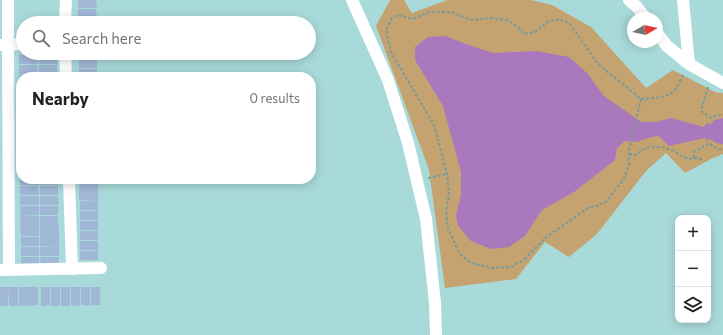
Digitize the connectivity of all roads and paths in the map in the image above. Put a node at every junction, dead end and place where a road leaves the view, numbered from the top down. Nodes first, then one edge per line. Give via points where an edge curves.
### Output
1 (8, 0) edge
2 (66, 0) edge
3 (629, 0) edge
4 (683, 0) edge
5 (355, 1) edge
6 (641, 12) edge
7 (65, 16) edge
8 (663, 41) edge
9 (16, 44) edge
10 (4, 45) edge
11 (65, 60) edge
12 (689, 64) junction
13 (66, 72) edge
14 (712, 76) junction
15 (723, 82) edge
16 (641, 99) junction
17 (723, 115) edge
18 (723, 149) edge
19 (629, 154) junction
20 (694, 158) junction
21 (703, 161) dead end
22 (447, 174) junction
23 (417, 180) junction
24 (69, 184) edge
25 (102, 268) dead end
26 (72, 269) junction
27 (4, 270) edge
28 (436, 335) edge

1 - 10 street
2 - 7 street
3 - 6 street
4 - 12 street
5 - 23 street via 388,80
8 - 12 street
9 - 10 street
10 - 27 street
11 - 13 street
12 - 14 street
12 - 16 path via 671,94
14 - 15 street
14 - 17 path via 701,111 711,118
16 - 19 path
16 - 22 path via 598,64 570,24 560,19 549,21 535,32 524,34 507,20 472,20 451,12 429,12 412,19 398,15 392,18 386,30 391,52 434,125
18 - 20 path via 715,148 709,142 694,152
19 - 20 path via 636,155 641,150 661,146 688,159
19 - 22 path via 629,165 624,179 606,202 588,208 545,238 524,260 511,267 492,268 471,263 459,253 448,228 446,215 449,193
20 - 21 path
22 - 23 path
23 - 28 street via 426,220
24 - 26 street
25 - 26 street
26 - 27 street

